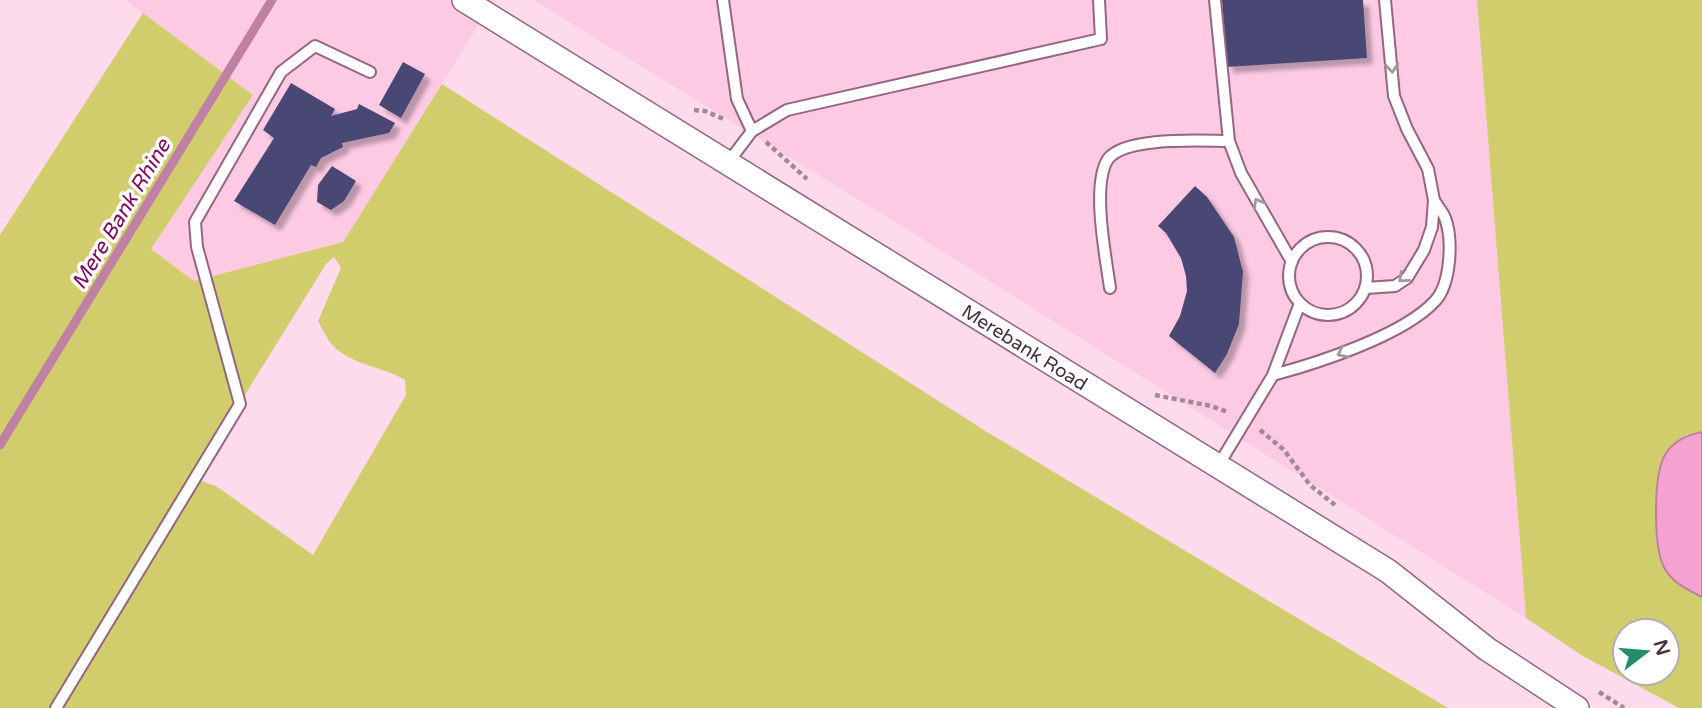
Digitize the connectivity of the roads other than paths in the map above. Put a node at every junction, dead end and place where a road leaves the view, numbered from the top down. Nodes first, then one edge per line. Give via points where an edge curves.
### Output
1 (464, 0) edge
2 (723, 0) edge
3 (1099, 0) edge
4 (1215, 0) edge
5 (1385, 0) edge
6 (370, 72) dead end
7 (752, 131) junction
8 (1229, 141) junction
9 (727, 164) junction
10 (1434, 200) junction
11 (1292, 262) junction
12 (1110, 288) dead end
13 (1366, 288) junction
14 (1300, 303) junction
15 (1273, 375) junction
16 (1218, 466) junction
17 (56, 708) edge
18 (1577, 708) edge

1 - 9 street, Merebank Road
2 - 7 lane via 737,99
3 - 7 lane via 1101,39 787,110
4 - 8 lane
5 -> 10 lane via 1394,96 1428,169
6 - 17 lane via 315,46 281,72 195,222 197,247 240,404
7 - 9 lane
11 -> 8 lane via 1241,173
8 - 12 lane via 1152,143 1124,148 1109,159 1100,205
9 - 16 street, Merebank Road
10 -> 13 lane via 1432,227 1407,278 1395,286
10 -> 15 lane via 1446,219 1449,255 1447,280 1436,301 1389,332 1331,358
11 - 13 lane via 1300,247 1311,240 1335,236 1348,241 1365,261
11 - 14 lane via 1289,281
13 - 14 lane via 1360,300 1338,314 1324,315
14 - 15 lane
15 - 16 lane
16 - 18 street, Merebank Road via 1388,571 1487,649

